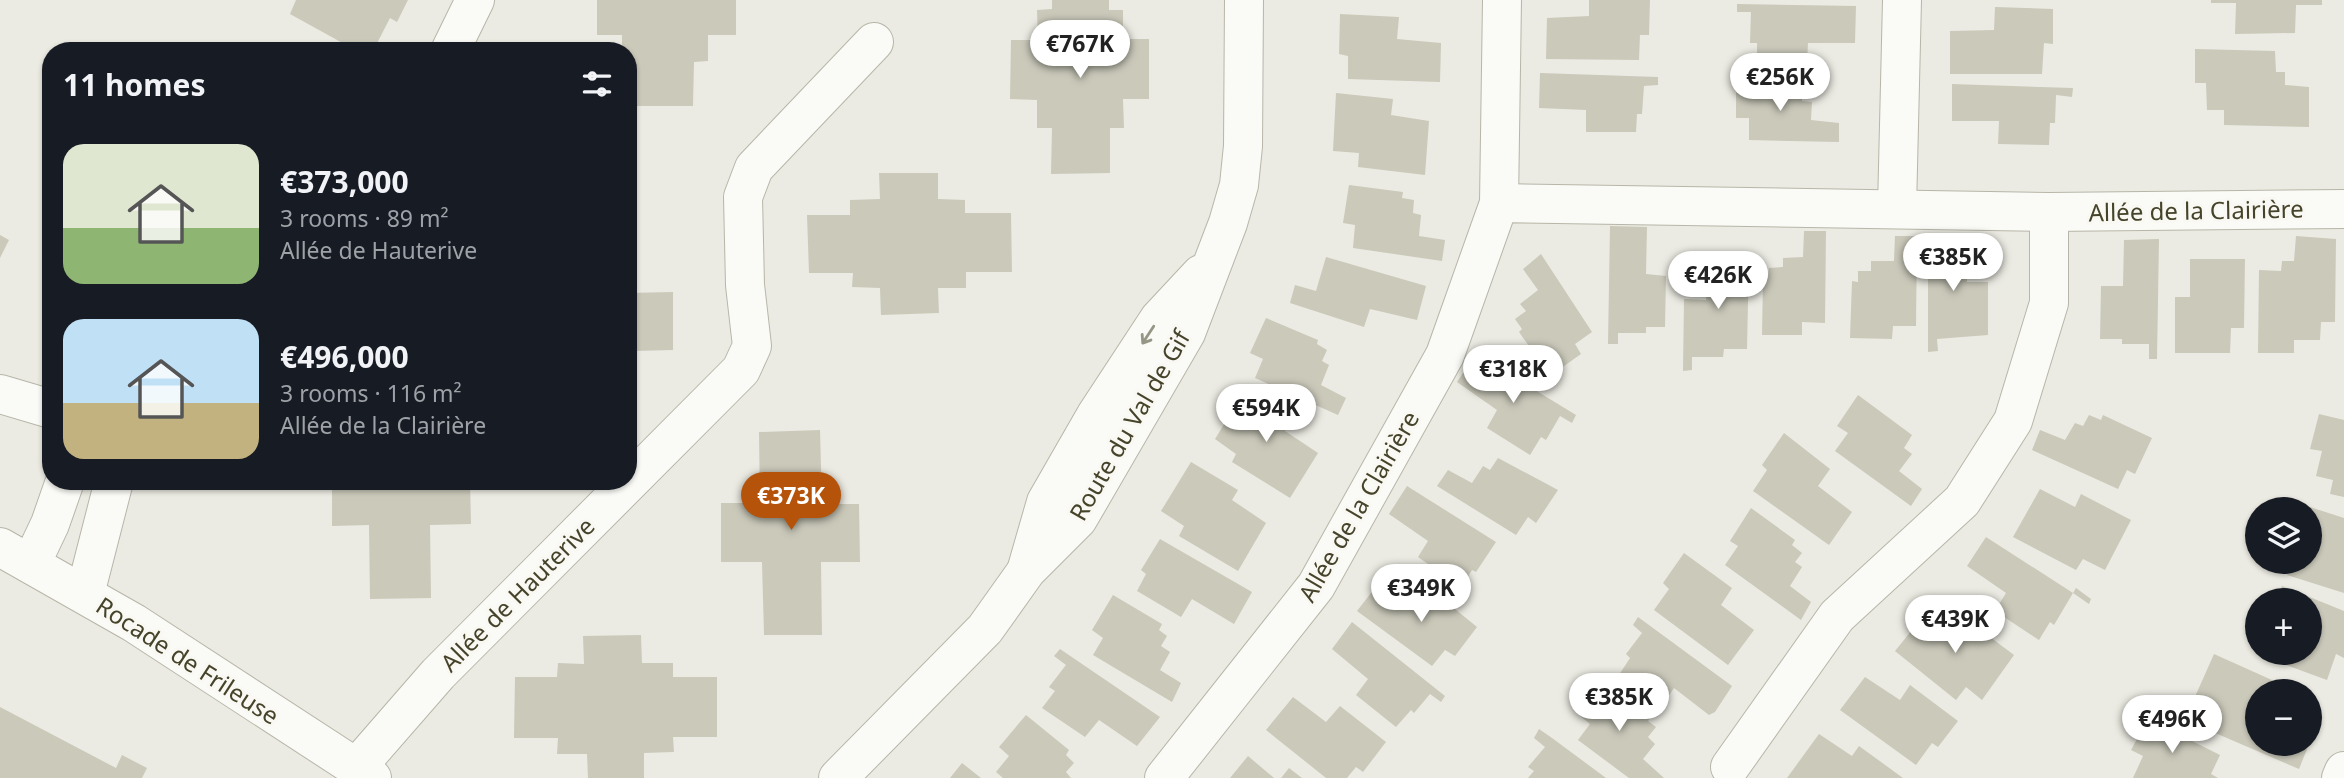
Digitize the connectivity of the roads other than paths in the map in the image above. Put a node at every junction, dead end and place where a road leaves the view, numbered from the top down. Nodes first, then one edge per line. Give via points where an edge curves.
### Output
1 (475, 0) edge
2 (1244, 0) edge
3 (1502, 0) edge
4 (1902, 0) edge
5 (454, 42) edge
6 (874, 42) dead end
7 (1499, 203) junction
8 (2344, 203) edge
9 (1898, 209) junction
10 (2049, 212) junction
11 (0, 394) edge
12 (42, 406) edge
13 (637, 474) edge
14 (62, 490) edge
15 (112, 490) edge
16 (621, 490) edge
17 (15, 556) edge
18 (85, 594) junction
19 (1730, 766) dead end
20 (2344, 771) edge
21 (364, 772) edge
22 (838, 778) edge
23 (1164, 778) edge
24 (2341, 778) edge

1 - 5 street
2 - 22 street, Route du Val de Gif via 1244,146 1239,186 1209,265 1159,319 1096,415 1046,502 1027,570 985,629
3 - 7 street, Allée de la Clairière
4 - 9 street
6 - 13 street, Allée de Hauterive via 754,168 743,197 752,346 741,370
7 - 9 street, Allée de la Clairière
7 - 23 street, Allée de la Clairière via 1445,355 1316,586
8 - 10 street, Allée de la Clairière
9 - 10 street, Allée de la Clairière
10 - 19 street via 2049,303 2013,421 1962,501 1837,616
11 - 12 street
14 - 17 street via 50,524
15 - 18 street
16 - 21 street, Allée de Hauterive via 438,674
17 - 18 street, Rocade de Frileuse
18 - 21 street, Rocade de Frileuse
20 - 24 street

